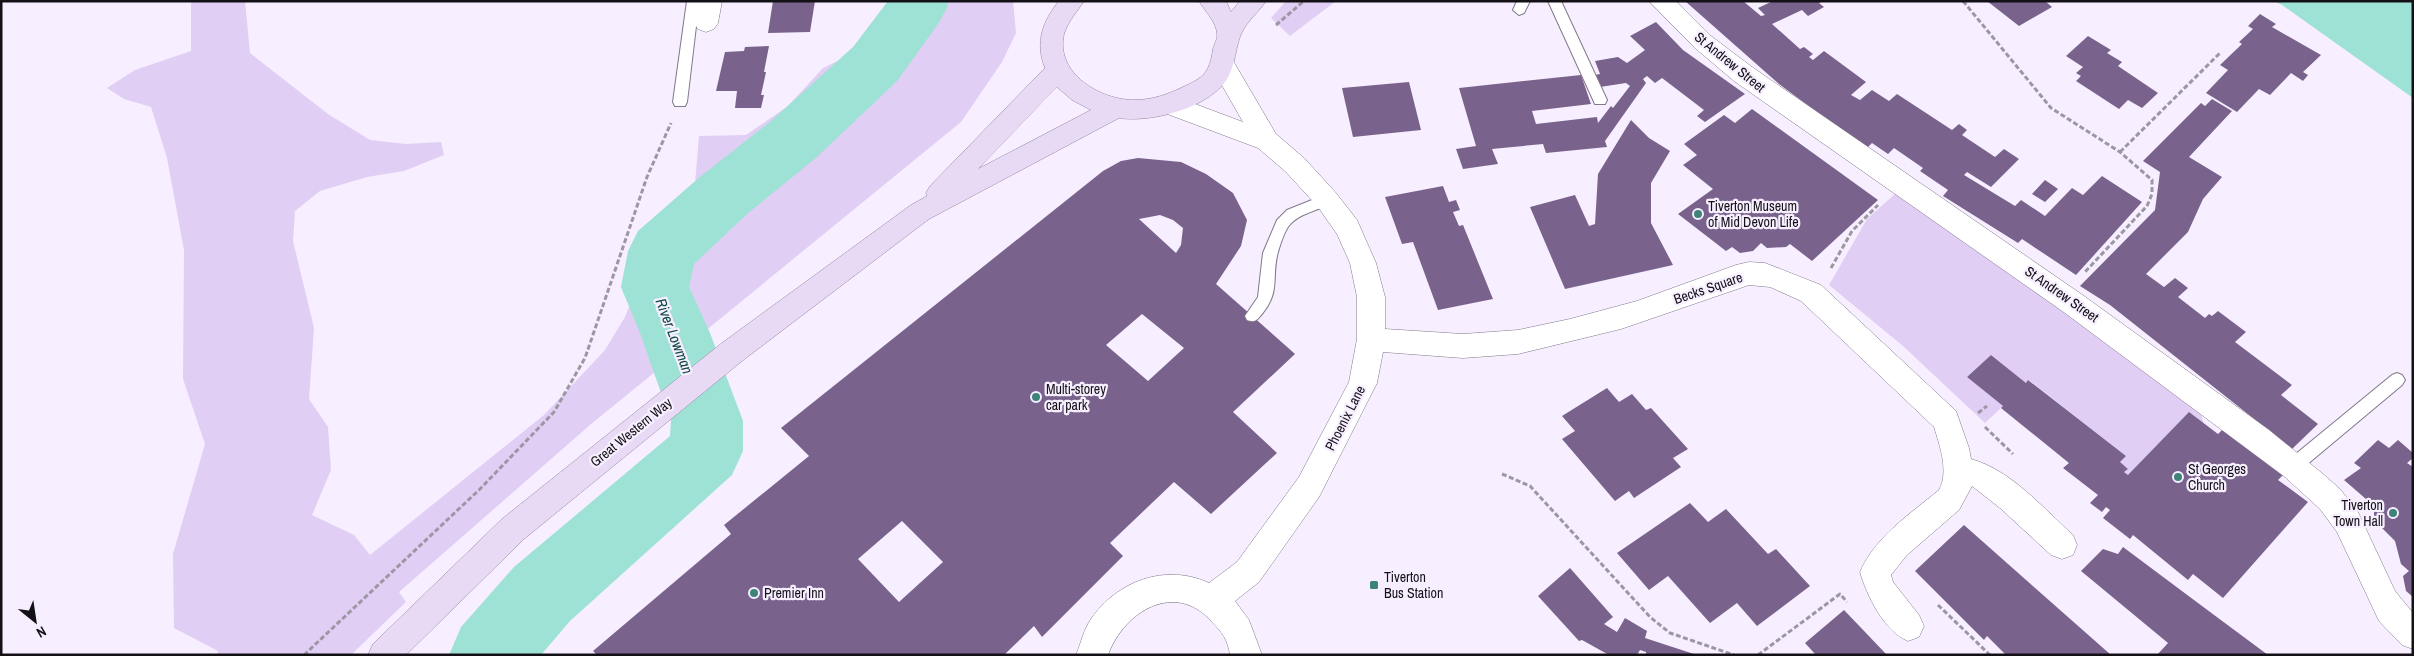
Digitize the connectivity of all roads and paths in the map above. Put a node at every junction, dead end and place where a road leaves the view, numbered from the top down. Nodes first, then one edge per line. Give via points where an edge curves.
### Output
1 (693, 1) edge
2 (1211, 1) edge
3 (1254, 1) edge
4 (1554, 1) edge
5 (1661, 1) edge
6 (1963, 1) edge
7 (1063, 5) edge
8 (1229, 34) junction
9 (2220, 52) dead end
10 (1223, 66) junction
11 (1058, 72) junction
12 (1600, 100) dead end
13 (680, 102) joint
14 (1170, 105) junction
15 (1116, 108) junction
16 (1267, 141) junction
17 (2120, 152) junction
18 (1884, 199) dead end
19 (1327, 200) junction
20 (920, 212) junction
21 (1811, 293) junction
22 (2063, 295) junction
23 (1252, 316) dead end
24 (1371, 339) junction
25 (2397, 380) dead end
26 (2292, 467) junction
27 (1958, 469) junction
28 (1502, 474) dead end
29 (2062, 545) dead end
30 (1211, 600) junction
31 (1853, 608) dead end
32 (1908, 626) joint
33 (2413, 634) edge
34 (304, 655) edge
35 (384, 655) edge
36 (1092, 655) edge
37 (1246, 655) edge
38 (1734, 655) edge
39 (1758, 655) edge
40 (1990, 655) edge

1 - 13 lane
2 - 8 main road
3 - 8 main road
4 - 12 lane
5 - 22 street, St Andrew Street via 1703,42 1750,79
6 - 17 path via 2050,108
7 - 11 main road via 1053,26 1050,49
8 - 10 main road
9 - 17 path
10 - 14 main road via 1206,86
10 - 16 street, Phoenix Lane
11 - 15 main road via 1087,98
11 - 20 main road
13 - 34 path via 647,177 585,358 554,412 480,489
14 - 15 main road via 1138,110
14 - 16 street, Phoenix Lane
15 - 20 main road
16 - 19 street, Phoenix Lane via 1295,165
17 - 22 path via 2152,180 2150,200
18 - 21 path via 1852,231 1824,281
19 - 23 lane via 1292,214 1282,224 1270,253 1265,300
19 - 24 street, Phoenix Lane via 1348,228 1363,263 1371,298
20 - 35 main road, Great Western Way via 732,352 513,529
21 - 24 street, Becks Square via 1756,273 1727,280 1654,307 1517,342 1468,346
21 - 27 street, Becks Square via 1946,420
22 - 26 street, St Andrew Street
24 - 30 street, Phoenix Lane via 1363,383 1309,487 1248,572
25 - 26 lane
26 - 33 street, St Andrew Street via 2331,500 2352,529 2384,602
27 - 29 street via 1980,475
27 - 32 street, Becks Square via 1960,482 1948,500 1896,545 1875,572 1880,589
28 - 38 path via 1530,486 1656,622 1670,633
30 - 36 street via 1190,590 1168,588 1145,592 1124,602 1108,618 1096,638
30 - 37 street via 1228,613 1240,631
31 - 39 path via 1840,594
32 - 40 path via 1937,604

